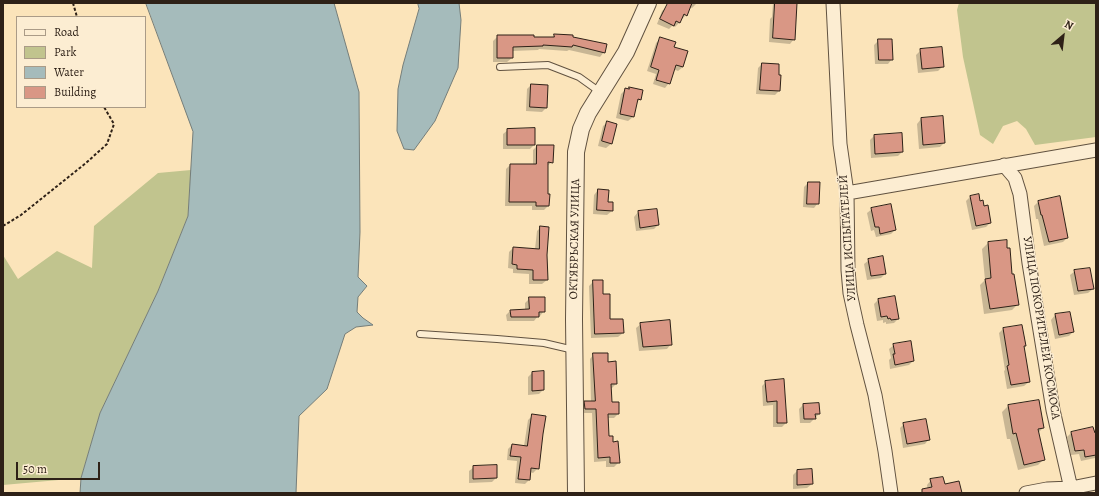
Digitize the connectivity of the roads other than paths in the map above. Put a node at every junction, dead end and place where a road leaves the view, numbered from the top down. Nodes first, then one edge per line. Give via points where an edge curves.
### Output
1 (648, 3) edge
2 (833, 3) edge
3 (500, 67) dead end
4 (601, 92) junction
5 (1096, 150) edge
6 (1004, 165) junction
7 (847, 193) junction
8 (420, 334) dead end
9 (574, 350) junction
10 (1096, 483) edge
11 (1071, 490) edge
12 (576, 493) edge
13 (891, 493) edge
14 (1026, 493) edge

1 - 4 street, ОКТЯБРЬСКАЯ УЛИЦА via 626,52
2 - 7 street, УЛИЦА ИСПЫТАТЕЛЕЙ via 840,144
3 - 4 lane via 548,65 579,77
4 - 9 street, ОКТЯБРЬСКАЯ УЛИЦА via 581,129 576,152
5 - 6 street
6 - 7 street
6 - 11 street, УЛИЦА ПОКОРИТЕЛЕЙ КОСМОСА via 1015,178 1020,194 1054,410
7 - 13 street, УЛИЦА ИСПЫТАТЕЛЕЙ via 850,294 875,395
8 - 9 lane via 544,343
9 - 12 street, ОКТЯБРЬСКАЯ УЛИЦА
10 - 11 street
11 - 14 street via 1047,489

